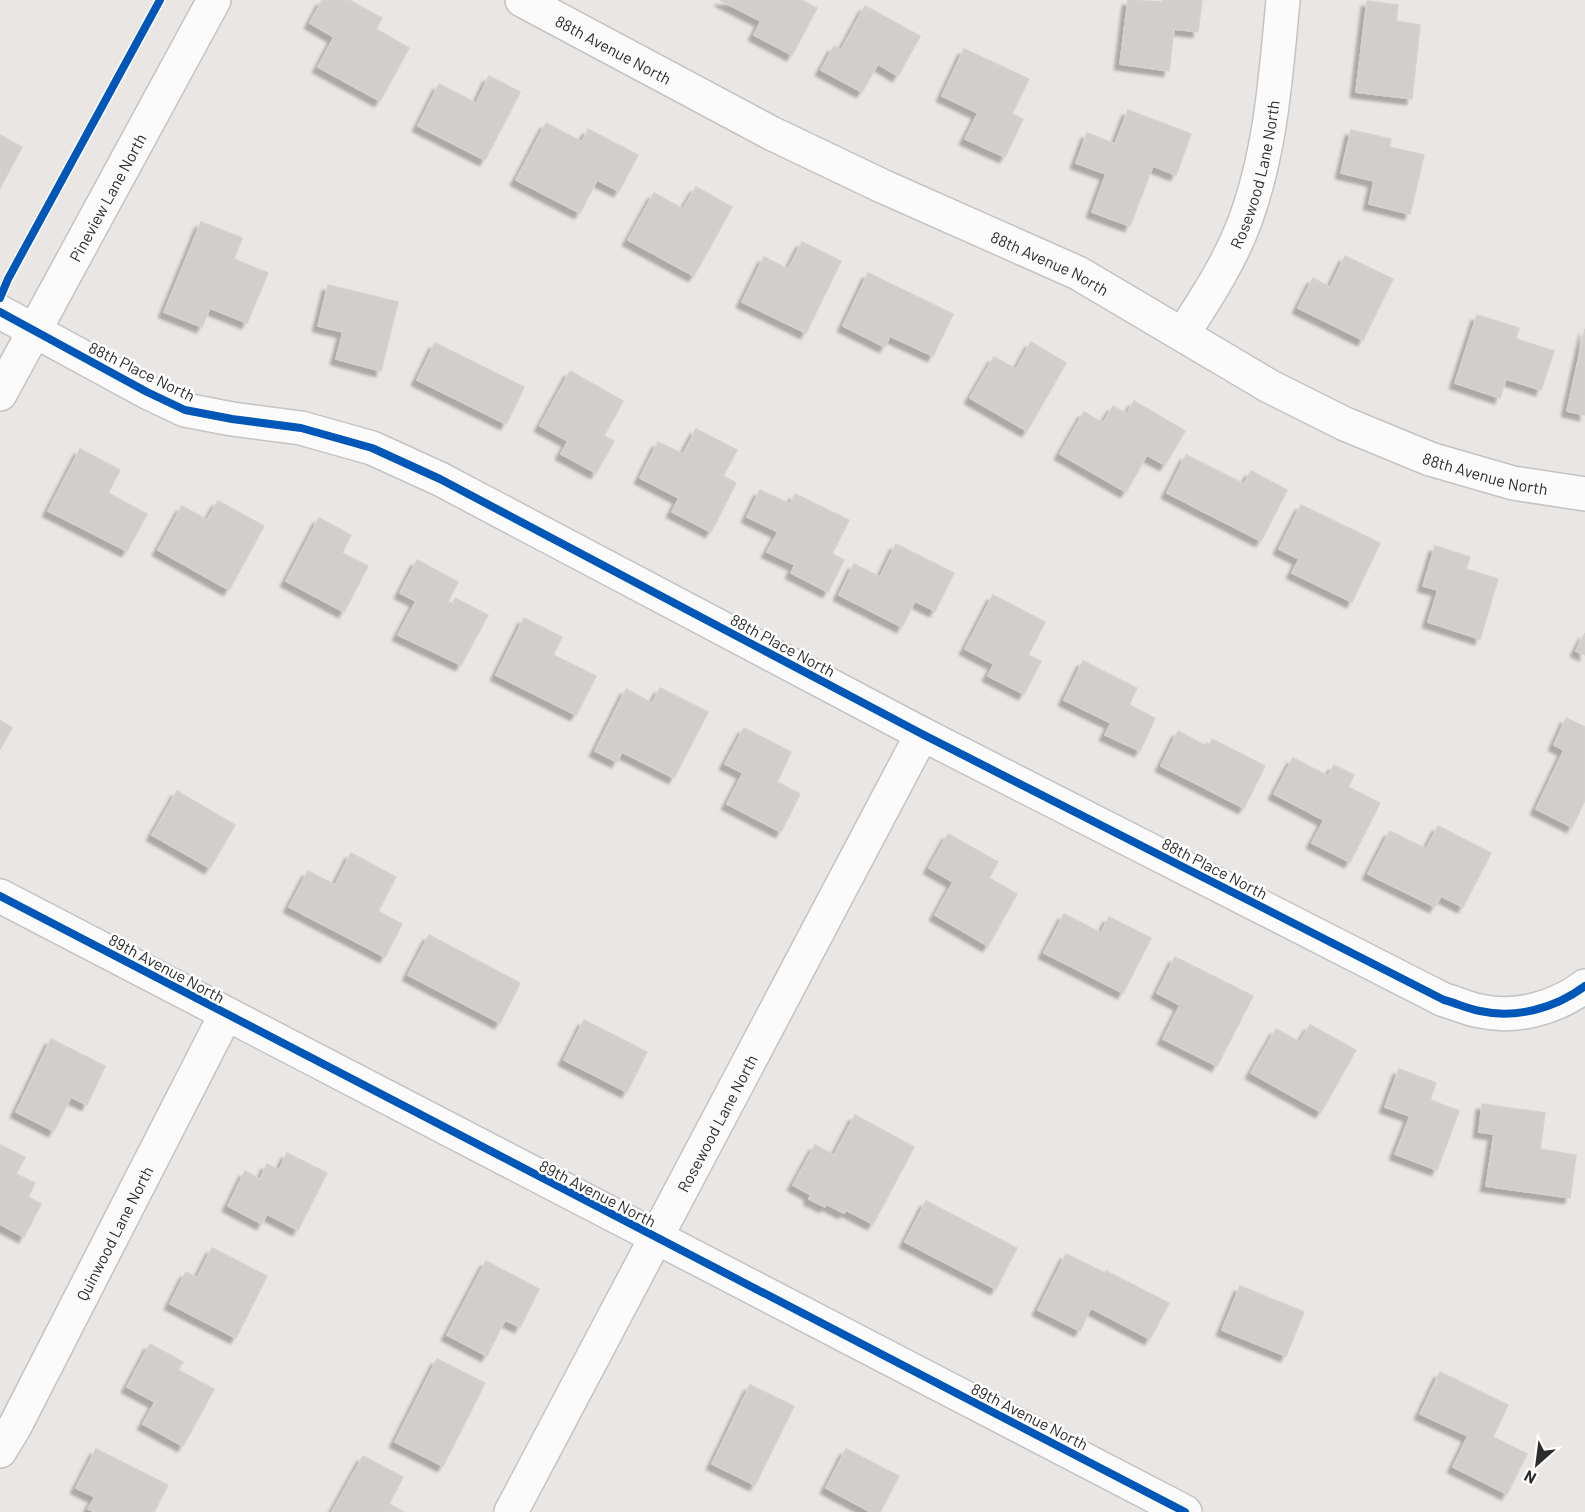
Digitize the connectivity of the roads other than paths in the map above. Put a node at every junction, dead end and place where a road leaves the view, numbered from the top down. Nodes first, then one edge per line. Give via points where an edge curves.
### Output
1 (214, 0) edge
2 (522, 0) edge
3 (1283, 0) edge
4 (0, 312) edge
5 (34, 331) junction
6 (1183, 334) junction
7 (0, 394) edge
8 (1585, 494) edge
9 (922, 734) junction
10 (0, 896) edge
11 (1585, 986) edge
12 (226, 1014) junction
13 (656, 1238) junction
14 (0, 1451) edge
15 (511, 1512) edge
16 (1185, 1512) edge

1 - 5 street, Pineview Lane North
2 - 6 street, 88th Avenue North via 771,134 1078,273
3 - 6 street, Rosewood Lane North via 1264,153 1245,222 1214,285
4 - 5 street, 88th Place North
5 - 7 street, Pineview Lane North
5 - 9 street, 88th Place North via 185,410 301,428 372,448 431,474
6 - 8 street, 88th Avenue North via 1269,386 1430,459 1513,483
9 - 11 street, 88th Place North via 1444,1000 1480,1011 1514,1015 1546,1006
9 - 13 street, Rosewood Lane North
10 - 12 street, 89th Avenue North
12 - 13 street, 89th Avenue North
12 - 14 street, Quinwood Lane North
13 - 15 street, Rosewood Lane North
13 - 16 street, 89th Avenue North

